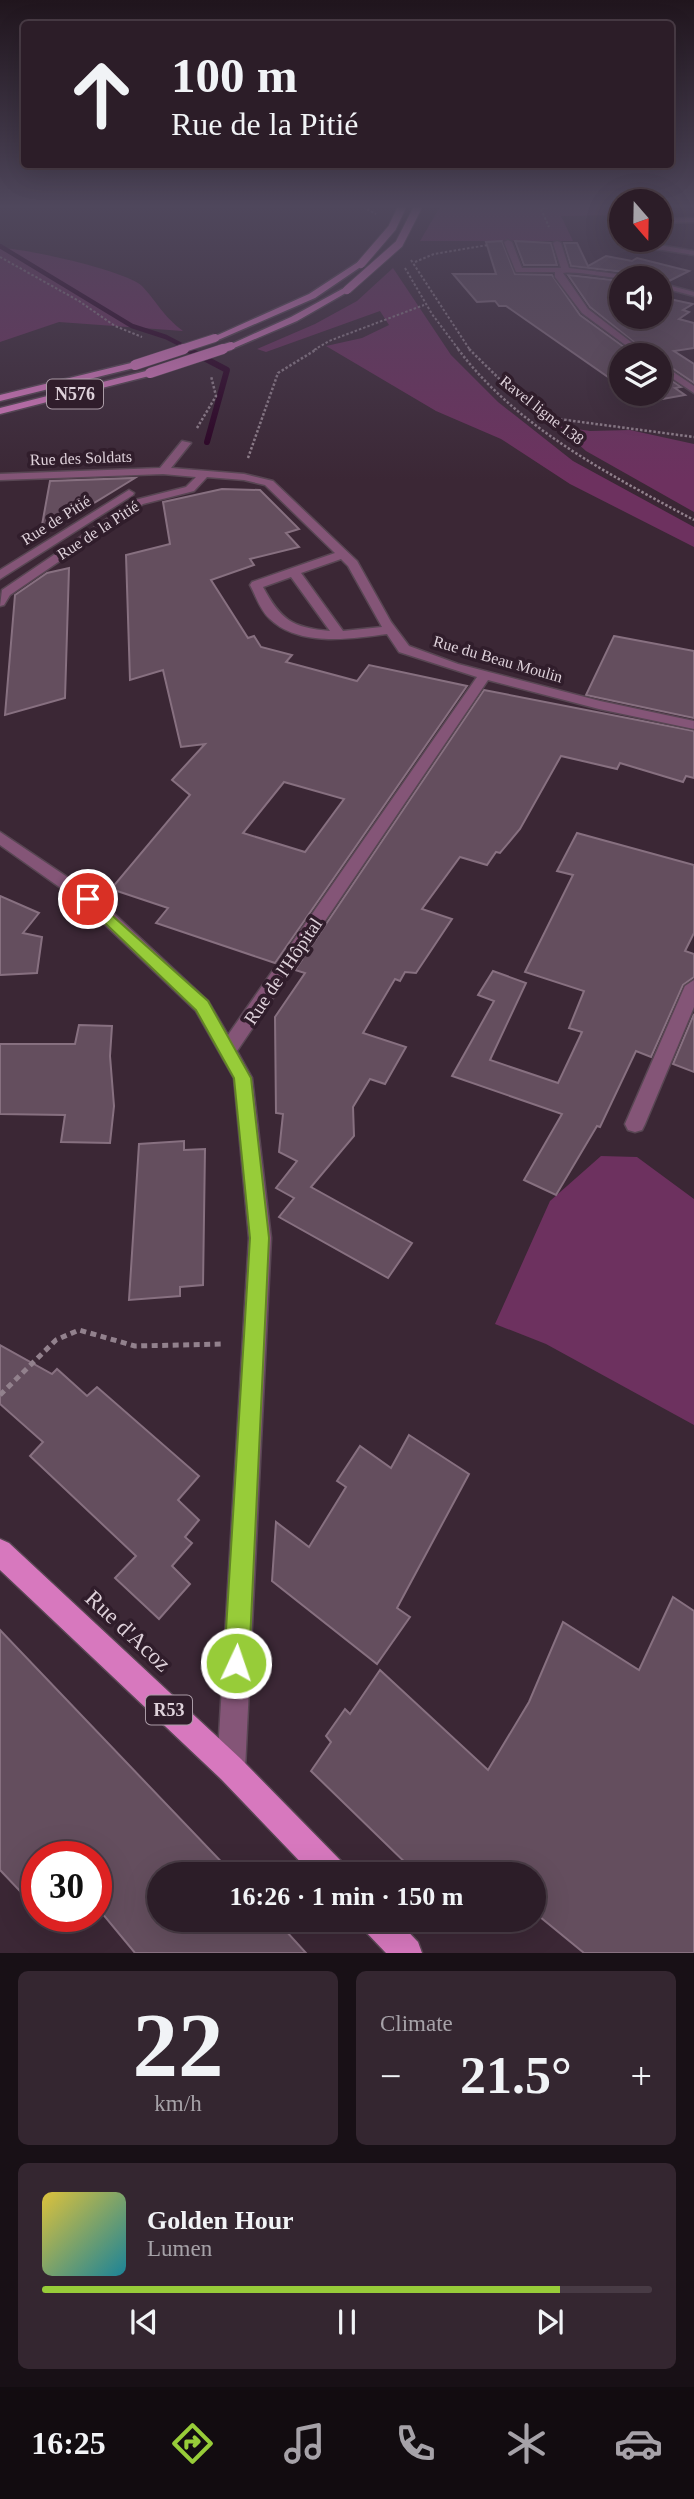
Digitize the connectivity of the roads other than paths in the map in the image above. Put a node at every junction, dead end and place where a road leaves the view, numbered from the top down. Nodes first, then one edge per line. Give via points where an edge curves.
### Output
1 (307, 298) edge
2 (332, 298) edge
3 (575, 298) edge
4 (628, 343) edge
5 (672, 374) edge
6 (694, 390) edge
7 (0, 398) edge
8 (0, 411) edge
9 (186, 443) dead end
10 (137, 471) junction
11 (163, 471) junction
12 (204, 474) junction
13 (0, 477) edge
14 (129, 493) junction
15 (139, 502) junction
16 (343, 554) junction
17 (293, 571) junction
18 (0, 575) edge
19 (0, 603) edge
20 (391, 630) junction
21 (340, 636) junction
22 (485, 675) junction
23 (694, 725) edge
24 (0, 837) edge
25 (694, 986) edge
26 (228, 1052) junction
27 (635, 1124) dead end
28 (0, 1552) edge
29 (231, 1769) junction
30 (320, 1862) edge
31 (387, 1932) edge
32 (407, 1953) edge

1 - 7 main road, N576, bridge via 215,338 135,365
2 - 8 main road, N576, bridge via 231,346 150,373
3 - 4 street
5 - 6 street
9 - 11 street
10 - 11 street, Rue des Soldats
10 - 13 street, Rue des Soldats
10 - 14 street
11 - 12 street, Rue du Beau Moulin
12 - 15 street, Rue de la Pitié via 190,489
12 - 16 street, Rue du Beau Moulin via 269,483
14 - 15 street
14 - 18 street, Rue de Pitié
15 - 19 street, Rue de la Pitié via 6,593
16 - 17 street
16 - 20 street, Rue du Beau Moulin
17 - 21 street
17 - 21 street via 256,585 275,618 295,629
20 - 21 street
20 - 22 street, Rue du Beau Moulin via 404,649
22 - 23 street, Rue du Beau Moulin
22 - 26 street, Rue de l'Hôpital
24 - 26 street via 88,899 193,997
25 - 27 street
26 - 29 street via 243,1078 260,1238
28 - 29 main road, Rue d'Acoz / R53
29 - 30 main road, Rue d'Acoz / R53
31 - 32 main road

